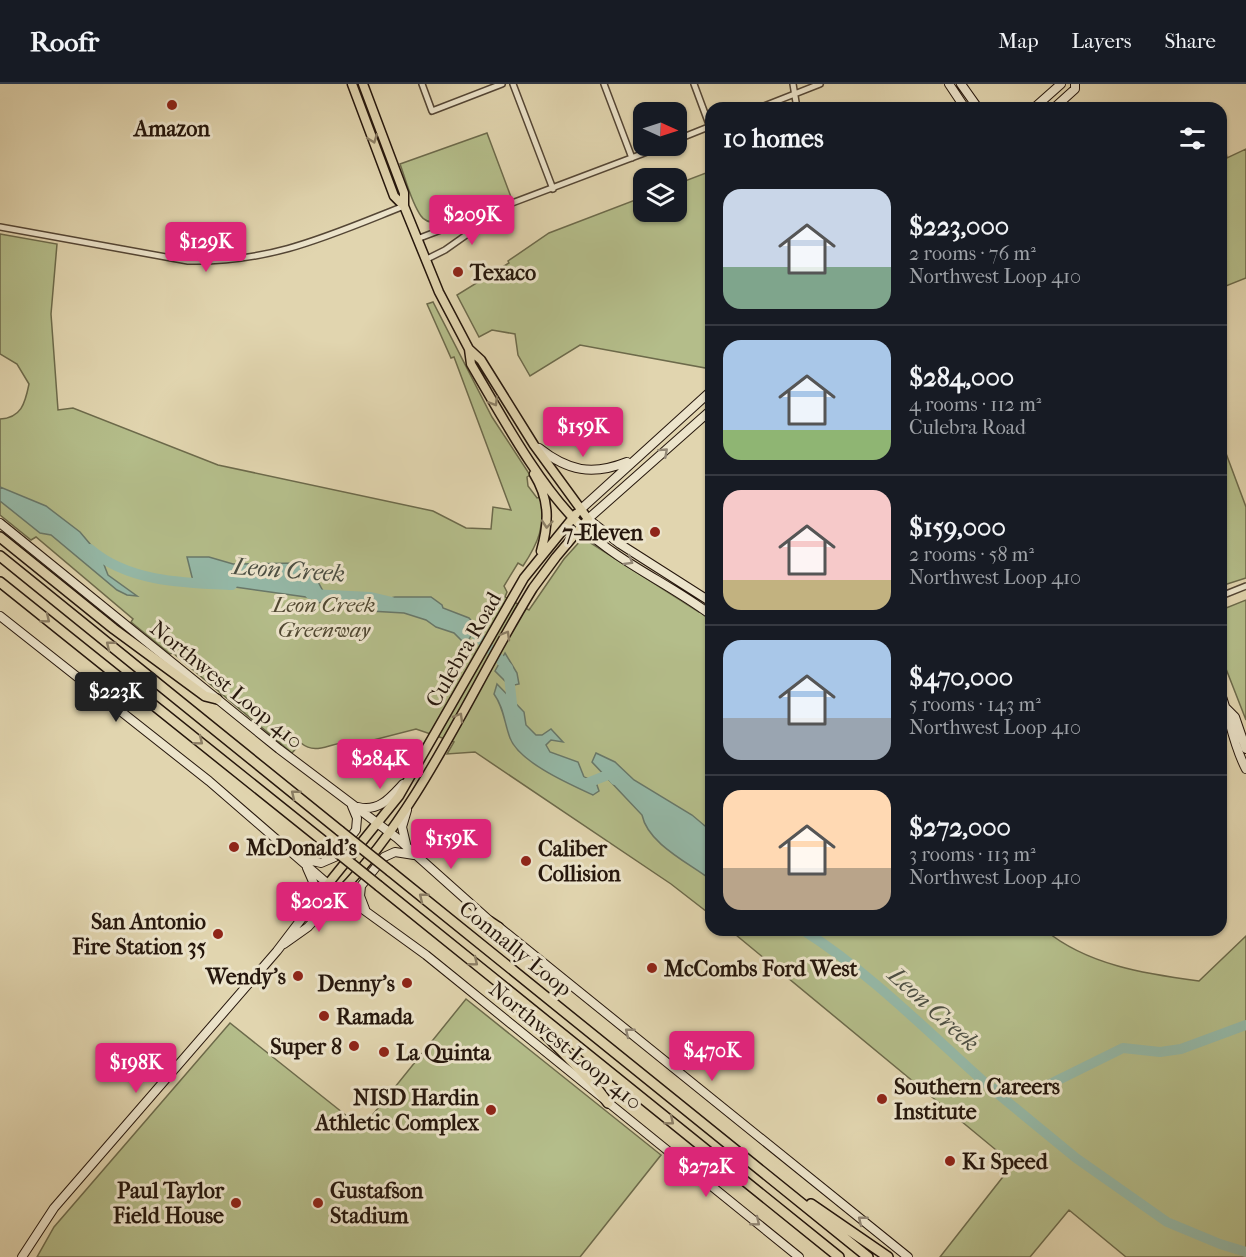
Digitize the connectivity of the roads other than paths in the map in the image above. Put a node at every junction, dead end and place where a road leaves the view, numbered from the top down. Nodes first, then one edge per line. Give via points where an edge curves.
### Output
1 (352, 84) edge
2 (363, 84) edge
3 (422, 84) edge
4 (502, 84) edge
5 (513, 84) edge
6 (604, 84) edge
7 (694, 84) edge
8 (794, 84) edge
9 (820, 84) edge
10 (949, 84) edge
11 (961, 84) edge
12 (1061, 84) edge
13 (1075, 84) edge
14 (795, 94) junction
15 (774, 102) edge
16 (796, 102) edge
17 (961, 102) edge
18 (974, 102) edge
19 (1041, 102) edge
20 (1061, 102) edge
21 (705, 114) edge
22 (705, 129) edge
23 (687, 136) edge
24 (637, 156) edge
25 (632, 158) junction
26 (553, 189) junction
27 (404, 206) junction
28 (504, 208) junction
29 (0, 227) edge
30 (417, 239) junction
31 (425, 260) junction
32 (469, 349) junction
33 (705, 396) edge
34 (705, 415) edge
35 (534, 445) junction
36 (525, 452) junction
37 (634, 459) junction
38 (580, 510) junction
39 (572, 517) junction
40 (588, 519) junction
41 (0, 524) edge
42 (582, 527) junction
43 (0, 537) edge
44 (1, 551) edge
45 (539, 557) junction
46 (0, 582) edge
47 (1246, 586) edge
48 (1227, 594) edge
49 (705, 598) edge
50 (705, 611) edge
51 (0, 616) edge
52 (217, 699) junction
53 (1227, 709) edge
54 (1227, 722) edge
55 (1246, 750) edge
56 (1246, 769) edge
57 (408, 779) junction
58 (349, 802) junction
59 (409, 804) junction
60 (377, 823) junction
61 (389, 832) junction
62 (406, 846) junction
63 (418, 856) junction
64 (299, 858) junction
65 (328, 884) junction
66 (340, 892) junction
67 (311, 904) junction
68 (363, 910) junction
69 (318, 917) junction
70 (490, 921) joint
71 (499, 927) joint
72 (277, 951) junction
73 (494, 978) junction
74 (608, 1103) junction
75 (771, 1178) junction
76 (22, 1257) edge
77 (799, 1257) edge
78 (839, 1257) edge
79 (868, 1257) edge
80 (888, 1257) edge
81 (908, 1257) edge

1 -> 27 main road via 394,196
2 - 27 main road via 404,193
3 - 4 street via 432,111
5 - 26 street
6 - 25 street
7 - 21 street
8 - 14 street
9 - 14 street
10 - 17 main road
11 - 18 main road
12 - 19 main road
13 - 20 main road via 1075,89
14 - 15 street
14 - 16 street
22 - 23 street
24 - 25 street
25 - 26 street
26 - 28 street
27 - 29 street via 289,250 218,262 188,261
27 - 30 main road
28 - 30 street
28 - 31 street
30 - 31 main road
31 - 32 main road
32 - 35 main road via 481,360
32 -> 36 main road via 471,364
33 - 37 main road, Culebra Road
40 -> 34 main road, Culebra Road
35 - 37 main road via 562,464 587,471 605,470
35 - 38 main road
36 - 39 main road
36 -> 45 main road via 548,510
37 - 38 main road, Culebra Road
38 - 39 main road, Culebra Road
38 - 40 main road
39 - 42 main road
39 - 45 main road, Culebra Road
40 - 42 main road, Culebra Road
40 - 49 main road via 630,551
41 - 52 main road, Northwest Loop 410
42 -> 50 main road
59 -> 42 main road, Culebra Road via 525,602 549,565
43 - 52 highway via 127,639 205,696
75 -> 44 highway, Connally Loop, bridge via 10,564
45 - 57 main road, Culebra Road
46 -> 73 highway, Connally Loop, bridge
47 - 48 street
51 - 64 main road, Northwest Loop 410 via 218,788
52 - 58 main road, Northwest Loop 410
53 - 55 main road via 1235,717
54 - 56 main road
57 - 58 main road via 377,807 365,808
57 - 60 main road, Culebra Road
58 - 60 main road, Northwest Loop 410
58 - 64 main road via 356,814 356,827 338,854 321,863
59 - 61 main road, Culebra Road
59 - 62 main road via 402,827
60 - 61 main road, Northwest Loop 410
60 - 65 main road, Culebra Road
61 - 62 main road, Northwest Loop 410
61 - 66 main road, Culebra Road
62 - 63 main road, Northwest Loop 410
63 - 68 main road via 398,852 384,857 361,886
63 - 70 main road, Northwest Loop 410
64 - 65 main road, Northwest Loop 410
64 - 67 main road via 313,881
65 - 66 main road, Northwest Loop 410
65 - 67 main road, Culebra Road
66 - 68 main road, Northwest Loop 410
66 - 69 main road, Culebra Road
67 - 72 main road, Culebra Road
68 - 69 main road via 338,904
68 - 74 main road, Northwest Loop 410 via 439,966
69 - 72 main road, Culebra Road
70 - 71 main road, Northwest Loop 410
81 -> 71 main road, Northwest Loop 410
72 - 76 main road, Culebra Road via 54,1208
73 - 74 highway via 512,1003 588,1077
73 -> 78 highway, Connally Loop
74 -> 77 main road, Northwest Loop 410
75 - 79 highway, Connally Loop
75 - 80 highway

